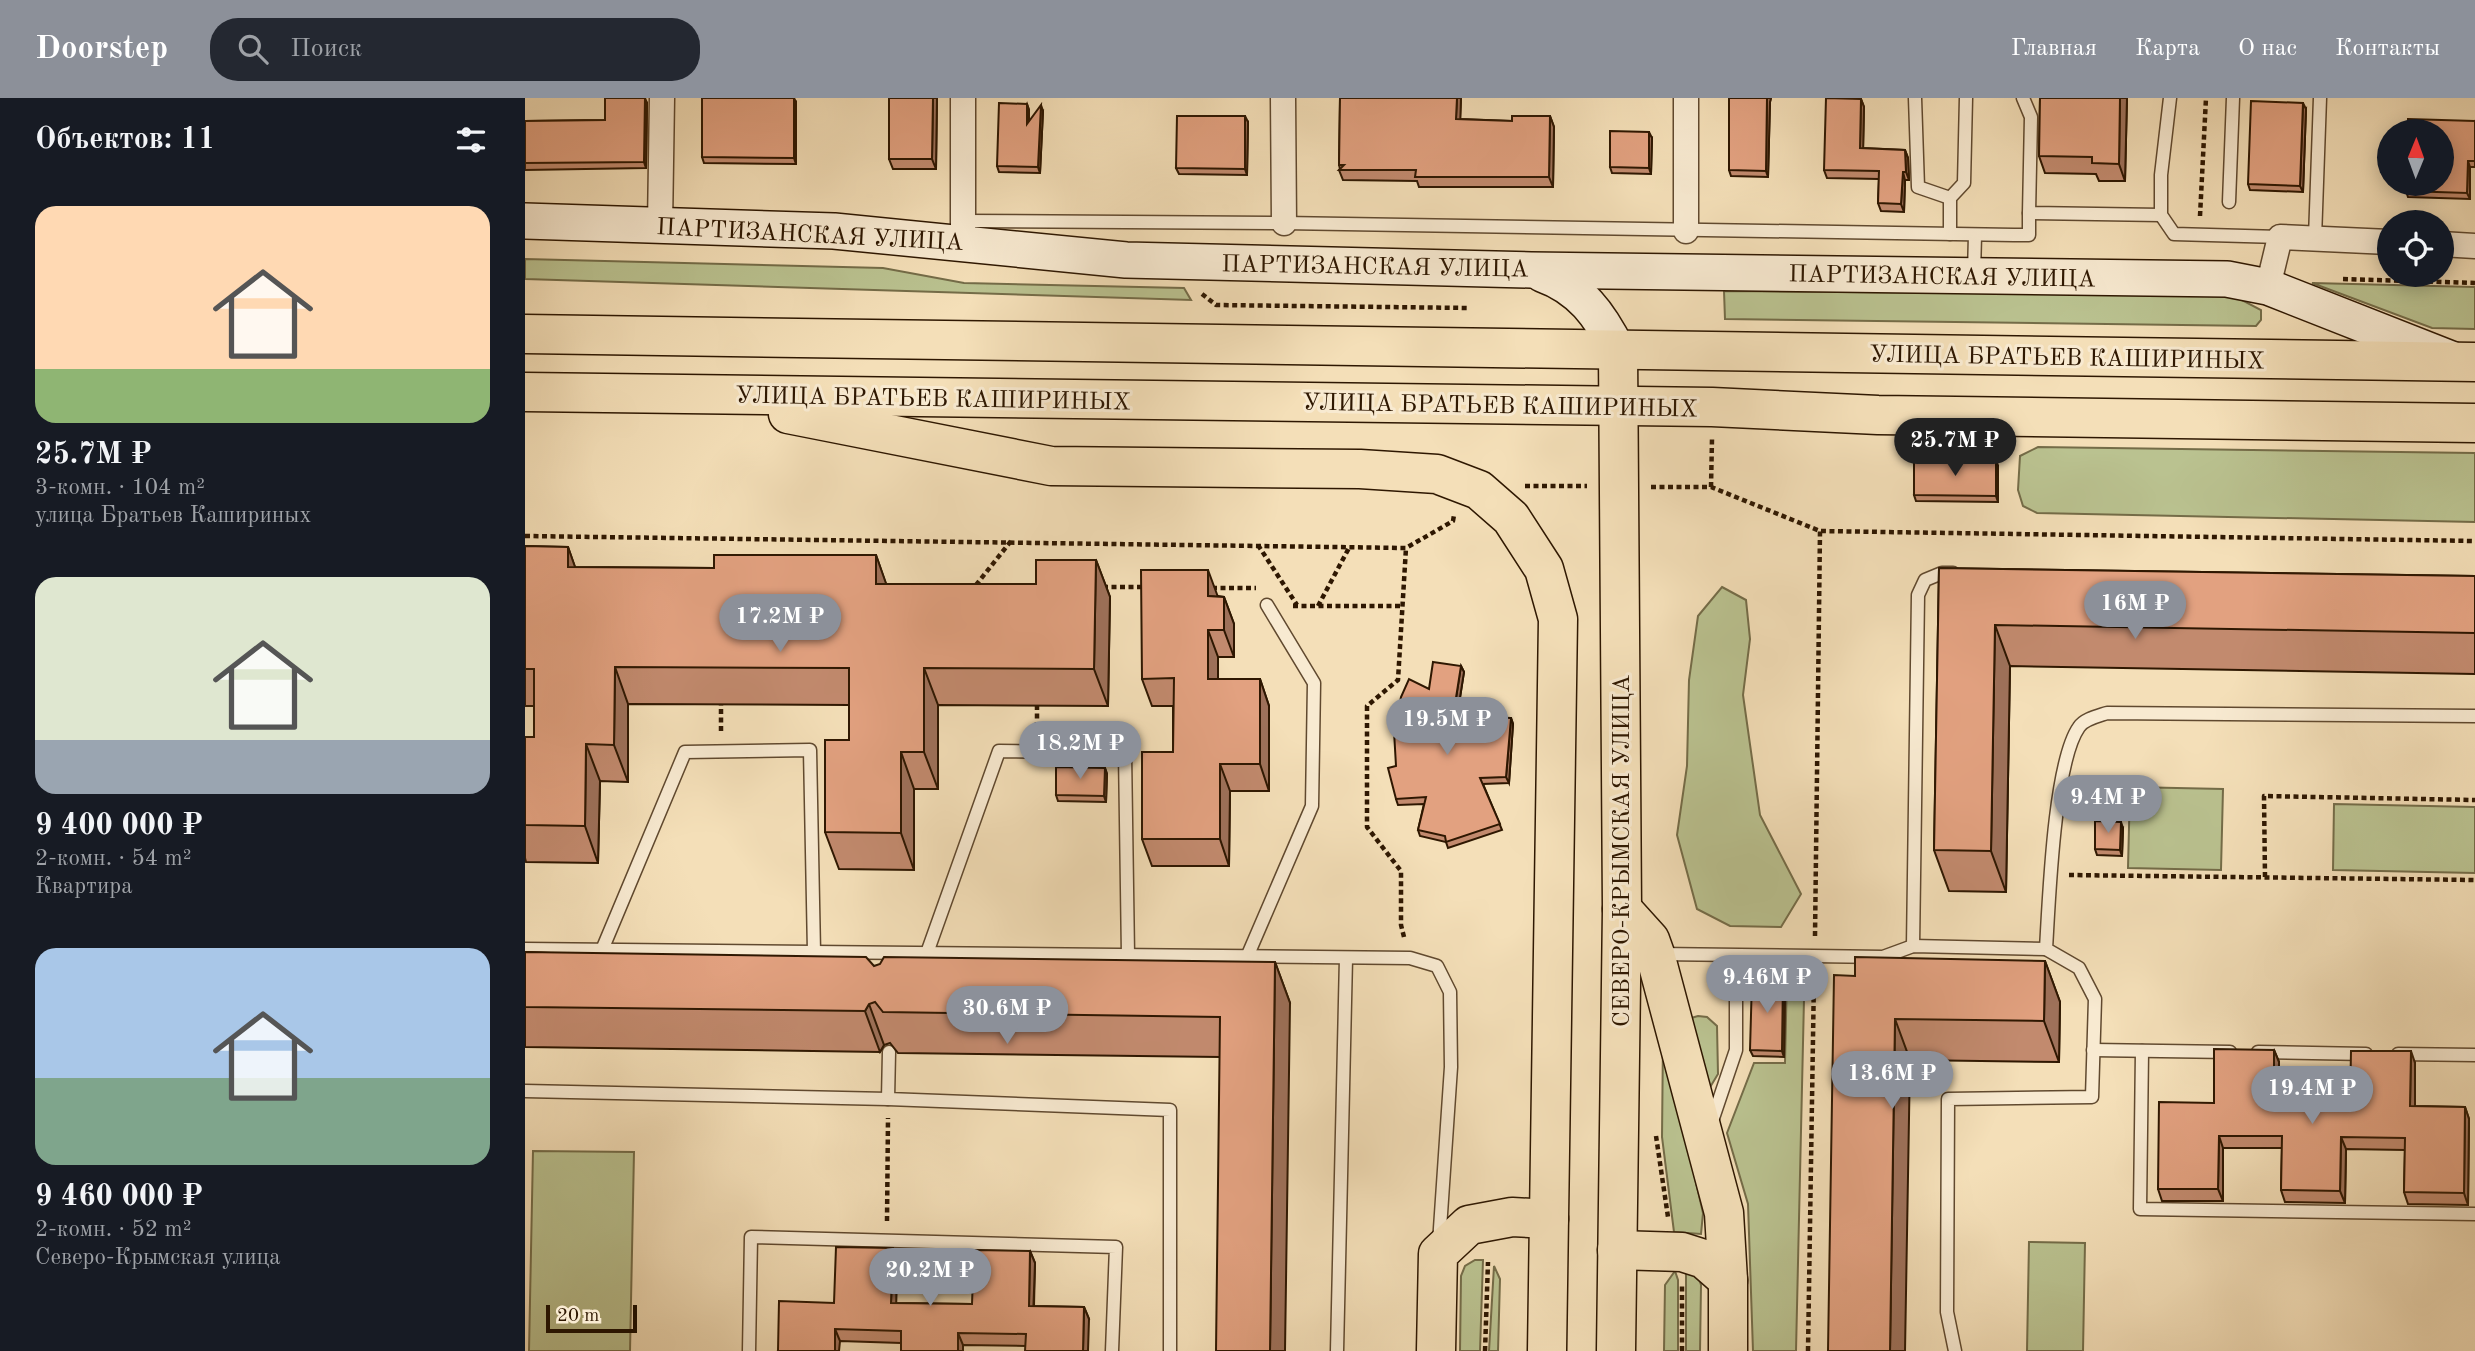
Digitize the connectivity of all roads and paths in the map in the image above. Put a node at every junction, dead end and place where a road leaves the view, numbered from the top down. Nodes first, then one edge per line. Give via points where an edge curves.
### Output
1 (661, 98) edge
2 (963, 98) edge
3 (1283, 98) edge
4 (1686, 98) edge
5 (1915, 98) edge
6 (1966, 98) edge
7 (2022, 98) edge
8 (2170, 98) edge
9 (2206, 98) edge
10 (2233, 98) edge
11 (2320, 98) edge
12 (1950, 198) junction
13 (2229, 202) dead end
14 (2029, 213) junction
15 (2161, 215) junction
16 (525, 222) edge
17 (1284, 223) junction
18 (660, 225) junction
19 (963, 231) junction
20 (1686, 231) junction
21 (1950, 234) junction
22 (2199, 234) junction
23 (1975, 235) junction
24 (2280, 237) junction
25 (2315, 238) junction
26 (2377, 241) edge
27 (2454, 245) edge
28 (2475, 246) edge
29 (1531, 270) junction
30 (1974, 278) junction
31 (2339, 279) dead end
32 (2475, 284) edge
33 (2268, 286) junction
34 (525, 334) edge
35 (1618, 351) junction
36 (2466, 362) edge
37 (525, 392) edge
38 (692, 395) junction
39 (1619, 408) junction
40 (2475, 424) edge
41 (1520, 486) dead end
42 (1621, 486) junction
43 (1011, 541) dead end
44 (2475, 541) edge
45 (1258, 544) dead end
46 (1350, 546) dead end
47 (1406, 548) dead end
48 (1970, 574) edge
49 (962, 585) edge
50 (976, 585) junction
51 (988, 586) edge
52 (1092, 587) edge
53 (1161, 587) edge
54 (1203, 588) edge
55 (1268, 605) junction
56 (1297, 606) junction
57 (1318, 606) junction
58 (1401, 607) junction
59 (2475, 716) edge
60 (2475, 800) edge
61 (2051, 875) junction
62 (2265, 877) junction
63 (2475, 880) edge
64 (1622, 909) junction
65 (1913, 946) junction
66 (525, 949) edge
67 (2046, 949) junction
68 (602, 950) junction
69 (814, 952) junction
70 (927, 953) junction
71 (1655, 954) junction
72 (1128, 955) junction
73 (1736, 956) junction
74 (1247, 957) junction
75 (1346, 958) junction
76 (1410, 958) junction
77 (2093, 1050) junction
78 (2142, 1051) junction
79 (889, 1052) edge
80 (2475, 1055) edge
81 (525, 1091) edge
82 (888, 1099) junction
83 (1656, 1123) dead end
84 (1707, 1138) junction
85 (2475, 1214) edge
86 (1549, 1219) junction
87 (886, 1241) junction
88 (1617, 1251) junction
89 (1682, 1252) junction
90 (1438, 1254) junction
91 (1488, 1262) dead end
92 (1728, 1280) junction
93 (749, 1351) edge
94 (1112, 1351) edge
95 (1170, 1351) edge
96 (1337, 1351) edge
97 (1436, 1351) edge
98 (1485, 1351) edge
99 (1547, 1351) edge
100 (1616, 1351) edge
101 (1682, 1351) edge
102 (1727, 1351) edge
103 (1955, 1351) edge

1 - 18 street
2 - 19 street
3 - 17 street
4 - 20 street
5 - 12 lane via 1918,187
6 - 12 lane via 1964,183
7 - 14 lane via 2031,117
8 - 15 lane
9 - 22 path
10 - 13 lane
11 - 25 lane
12 - 21 lane
14 - 15 lane
14 - 23 lane via 2029,235
15 - 22 lane via 2173,234
16 - 18 main road, ПАРТИЗАНСКАЯ УЛИЦА
17 - 19 lane
17 - 20 lane
18 - 19 main road, ПАРТИЗАНСКАЯ УЛИЦА
19 - 29 main road, ПАРТИЗАНСКАЯ УЛИЦА via 1126,260
20 - 21 lane
21 - 23 lane
22 - 24 lane
23 - 30 lane
24 - 25 street
24 - 33 street
25 - 26 street
27 - 28 street
29 - 30 main road, ПАРТИЗАНСКАЯ УЛИЦА
29 - 35 main road via 1583,296 1604,322
30 - 33 main road, ПАРТИЗАНСКАЯ УЛИЦА via 2227,279
31 - 32 path
33 - 36 main road, ПАРТИЗАНСКАЯ УЛИЦА
34 - 35 main road, УЛИЦА БРАТЬЕВ КАШИРИНЫХ
35 - 36 main road, УЛИЦА БРАТЬЕВ КАШИРИНЫХ
35 - 39 main road, СЕВЕРО-КРЫМСКАЯ УЛИЦА
37 - 38 main road, УЛИЦА БРАТЬЕВ КАШИРИНЫХ
38 - 39 main road, УЛИЦА БРАТЬЕВ КАШИРИНЫХ
38 - 86 main road via 1051,466 1412,471 1463,482 1511,518 1544,569 1558,619
39 - 40 main road, УЛИЦА БРАТЬЕВ КАШИРИНЫХ
39 - 42 main road, СЕВЕРО-КРЫМСКАЯ УЛИЦА
41 - 42 path
42 - 44 path via 1711,487 1820,531
42 - 64 main road, СЕВЕРО-КРЫМСКАЯ УЛИЦА
43 - 50 path
45 - 56 path
46 - 57 path
47 - 58 path
48 - 65 lane via 1942,573 1925,580 1919,595
49 - 50 path
50 - 51 path
52 - 53 path
54 - 55 path via 1258,588
55 - 56 path
55 - 74 lane via 1314,683 1312,806
56 - 57 path
57 - 58 path
58 - 76 path via 1398,680 1367,706 1367,827 1401,872 1401,925
59 - 61 lane via 2107,713 2081,723 2067,748
60 - 62 path via 2264,796
61 - 62 path
61 - 67 lane
62 - 63 path
64 - 71 main road via 1650,940
64 - 88 main road, СЕВЕРО-КРЫМСКАЯ УЛИЦА
65 - 67 lane
65 - 73 lane via 1883,957
66 - 68 lane
67 - 77 lane via 2079,968 2095,999
68 - 69 lane
68 - 69 lane via 685,752 810,750
69 - 70 lane via 890,958
70 - 72 lane
70 - 72 lane via 999,751 1125,753
71 - 73 lane
71 - 84 main road
72 - 74 lane
73 - 84 lane via 1736,1050
74 - 75 lane
75 - 76 lane
75 - 96 lane
76 - 90 lane via 1437,966 1450,992 1451,1067
77 - 78 lane
77 - 103 lane via 2092,1097 1948,1099 1947,1312
78 - 80 lane
78 - 85 lane via 2140,1209
79 - 82 lane
81 - 82 lane
82 - 87 path
82 - 95 lane via 1170,1110
83 - 89 path via 1670,1230
84 - 92 main road via 1724,1213
86 - 90 main road via 1512,1217 1469,1224
86 - 99 main road
87 - 93 lane via 751,1237
87 - 94 lane via 1116,1247
88 - 89 main road
88 - 100 main road, СЕВЕРО-КРЫМСКАЯ УЛИЦА
89 - 92 main road via 1703,1259
89 - 101 path
90 - 97 main road
91 - 98 path
92 - 102 main road

